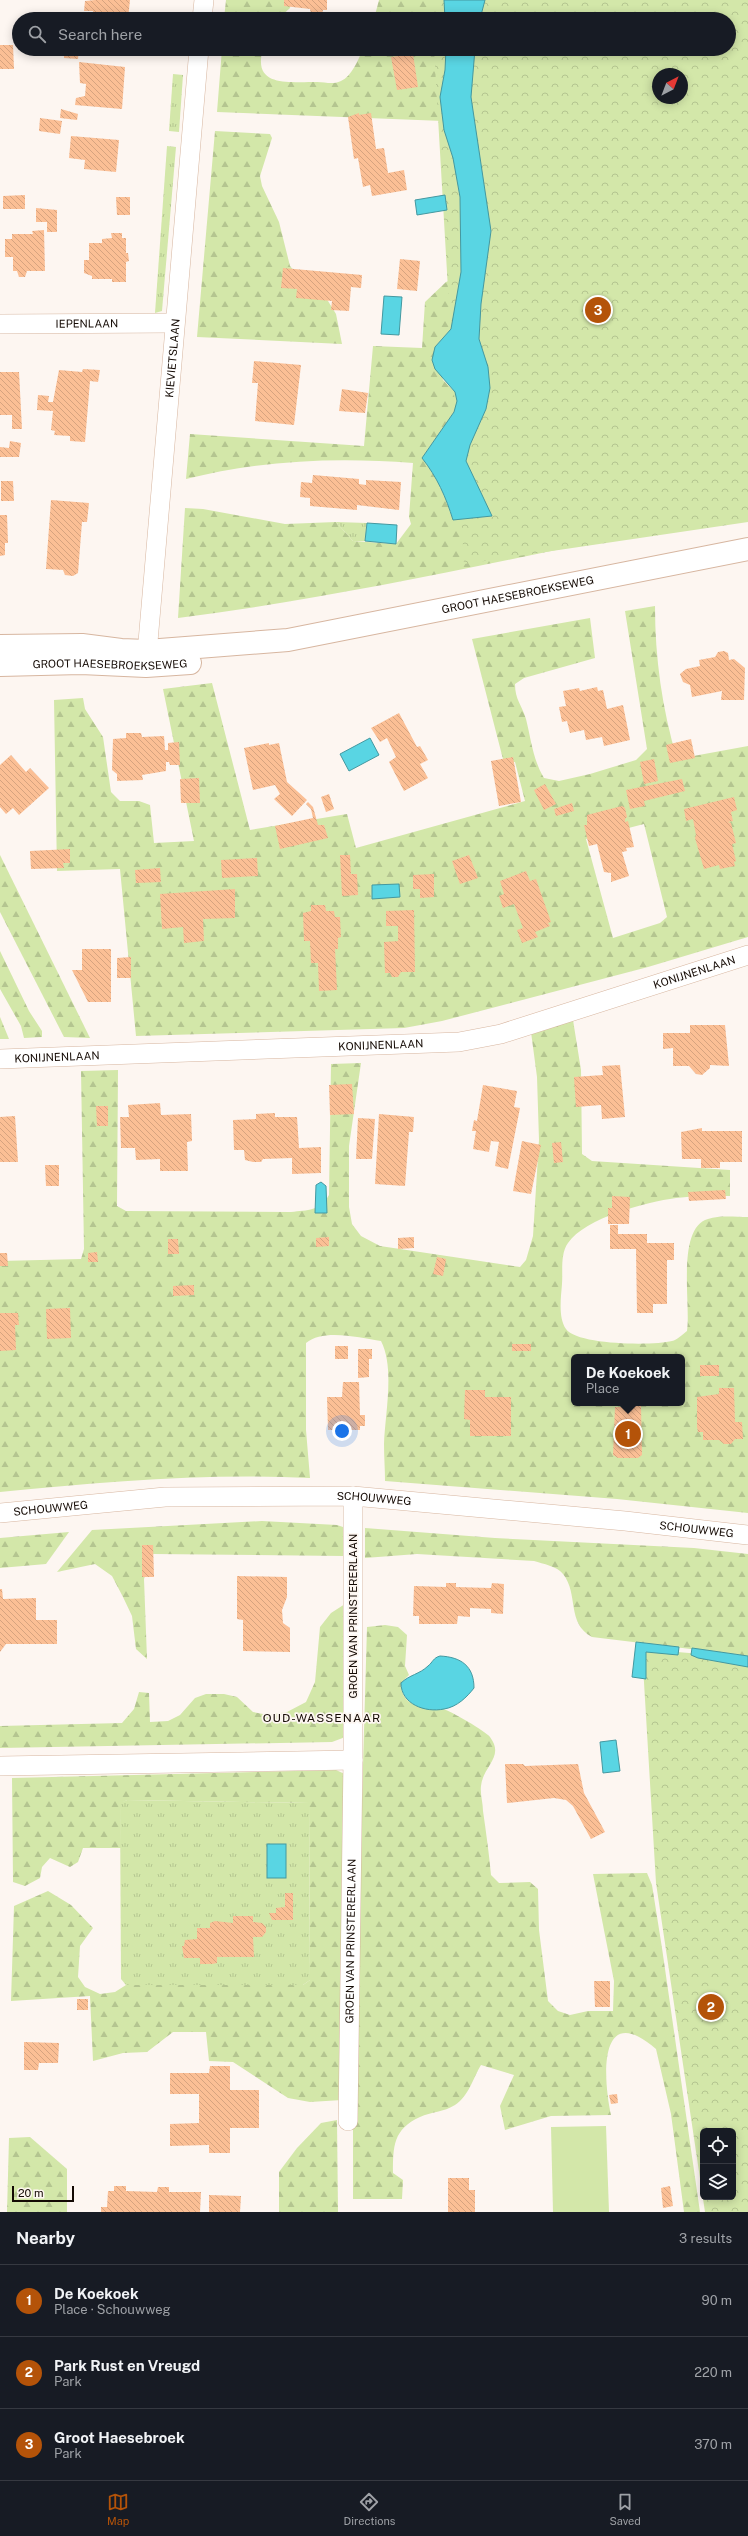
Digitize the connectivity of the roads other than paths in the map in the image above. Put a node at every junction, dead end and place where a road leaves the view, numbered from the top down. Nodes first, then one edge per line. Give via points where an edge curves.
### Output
1 (204, 0) edge
2 (203, 12) edge
3 (198, 56) edge
4 (174, 323) junction
5 (0, 324) edge
6 (748, 549) edge
7 (0, 646) edge
8 (147, 659) junction
9 (0, 665) edge
10 (748, 955) edge
11 (0, 1059) edge
12 (353, 1496) junction
13 (0, 1513) edge
14 (748, 1535) edge
15 (353, 1760) junction
16 (0, 1766) edge
17 (348, 2121) dead end

1 - 2 street
3 - 4 street, KIEVIETSLAAN
4 - 5 street, IEPENLAAN
4 - 8 street, KIEVIETSLAAN
6 - 8 street, GROOT HAESEBROEKSEWEG via 288,640
7 - 8 street, GROOT HAESEBROEKSEWEG via 82,645 121,650
8 - 9 street, GROOT HAESEBROEKSEWEG
10 - 11 street, KONIJNENLAAN via 501,1034 459,1042
12 - 13 street, SCHOUWWEG via 165,1497
12 - 14 street, SCHOUWWEG
12 - 15 street, GROEN VAN PRINSTERERLAAN
15 - 16 street
15 - 17 street, GROEN VAN PRINSTERERLAAN

